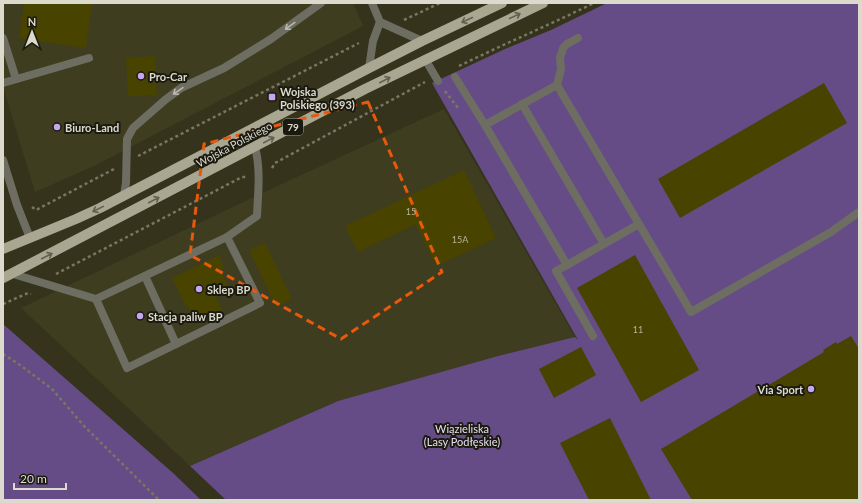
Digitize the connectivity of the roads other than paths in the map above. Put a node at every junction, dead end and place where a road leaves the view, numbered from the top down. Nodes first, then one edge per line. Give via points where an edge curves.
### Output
1 (321, 3) edge
2 (372, 3) edge
3 (502, 3) edge
4 (543, 3) edge
5 (380, 22) junction
6 (3, 38) edge
7 (578, 38) dead end
8 (422, 41) junction
9 (89, 58) dead end
10 (425, 59) junction
11 (369, 68) junction
12 (455, 77) dead end
13 (16, 79) junction
14 (437, 79) road end
15 (3, 83) edge
16 (557, 85) junction
17 (522, 104) junction
18 (485, 125) junction
19 (255, 147) junction
20 (3, 160) edge
21 (124, 195) junction
22 (859, 212) edge
23 (640, 224) junction
24 (227, 237) junction
25 (30, 238) junction
26 (604, 244) junction
27 (3, 249) edge
28 (567, 265) junction
29 (12, 274) junction
30 (144, 276) junction
31 (3, 278) edge
32 (96, 299) junction
33 (593, 336) dead end
34 (176, 344) junction

1 -> 21 street via 271,40 224,68 180,88 133,128 127,139
2 - 5 street
3 -> 8 main road, Wojska Polskiego / 79
10 -> 4 main road, Wojska Polskiego / 79
5 - 8 street
5 - 11 street via 373,41
6 - 13 street
7 - 16 street via 563,48
8 - 11 main road, Wojska Polskiego / 79
9 - 13 street
10 - 14 street
19 -> 10 main road, Wojska Polskiego / 79
11 - 21 main road, Wojska Polskiego / 79
12 - 18 street
13 - 15 street
16 - 17 street
16 - 23 street
17 - 18 street
17 - 26 street
18 - 28 street
19 - 24 street via 259,178 257,216
29 -> 19 main road, Wojska Polskiego / 79
20 - 25 street
21 -> 25 main road, Wojska Polskiego / 79
22 - 23 street via 831,232 691,312
23 - 26 street
24 - 30 street
24 - 34 street via 260,303
25 - 27 main road, Wojska Polskiego / 79
26 - 28 street
28 - 33 street via 556,271
29 - 31 main road, Wojska Polskiego / 79
29 - 32 street
30 - 32 street
30 - 34 street
32 - 34 street via 127,368

